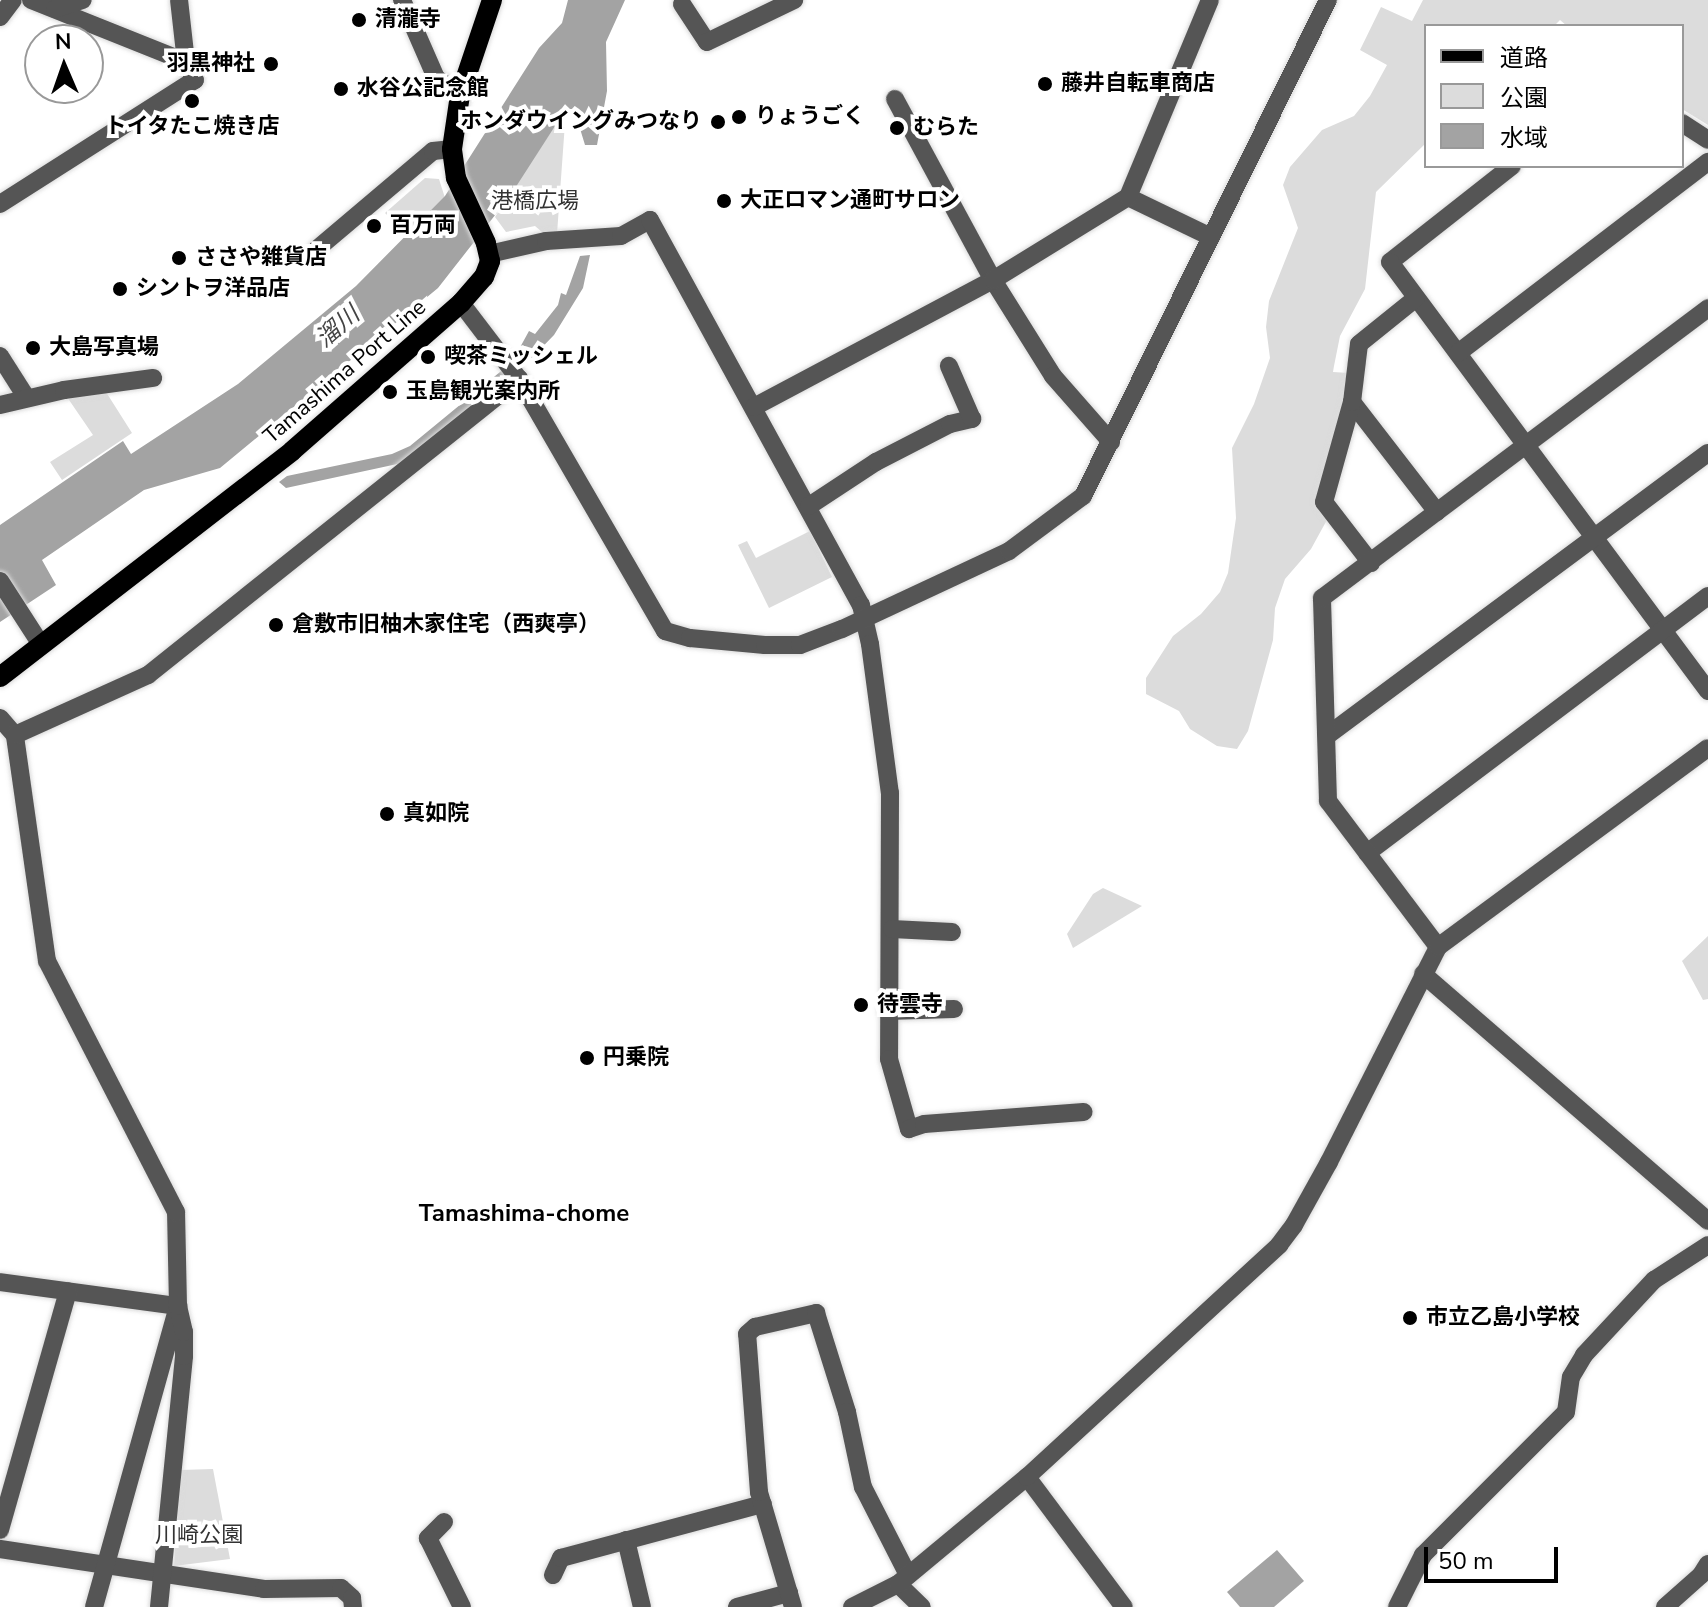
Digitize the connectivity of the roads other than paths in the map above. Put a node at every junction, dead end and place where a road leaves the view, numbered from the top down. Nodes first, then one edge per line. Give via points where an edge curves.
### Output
1 (13, 0) edge
2 (31, 0) edge
3 (83, 0) edge
4 (179, 0) edge
5 (402, 0) edge
6 (492, 0) edge
7 (794, 0) edge
8 (1210, 0) edge
9 (1328, 0) edge
10 (682, 4) dead end
11 (55, 9) junction
12 (0, 17) edge
13 (186, 62) junction
14 (460, 95) junction
15 (895, 99) dead end
16 (1684, 124) edge
17 (1708, 140) edge
18 (452, 149) junction
19 (1708, 162) edge
20 (1509, 168) edge
21 (1128, 197) junction
22 (0, 204) edge
23 (1211, 237) junction
24 (488, 248) junction
25 (317, 249) dead end
26 (993, 280) junction
27 (1416, 298) junction
28 (461, 303) junction
29 (1708, 308) edge
30 (1458, 353) junction
31 (0, 356) edge
32 (949, 366) dead end
33 (153, 378) dead end
34 (519, 379) junction
35 (26, 397) junction
36 (1352, 402) junction
37 (0, 405) edge
38 (754, 407) junction
39 (1111, 442) junction
40 (1524, 445) junction
41 (1708, 453) edge
42 (809, 506) junction
43 (1437, 512) junction
44 (1594, 540) junction
45 (1371, 563) junction
46 (0, 581) edge
47 (1708, 596) edge
48 (866, 618) junction
49 (1663, 631) junction
50 (40, 643) junction
51 (0, 677) edge
52 (1708, 691) edge
53 (0, 718) edge
54 (15, 735) junction
55 (1328, 735) junction
56 (1708, 748) edge
57 (1367, 853) junction
58 (892, 929) junction
59 (952, 932) dead end
60 (1438, 947) junction
61 (1423, 974) junction
62 (954, 1009) dead end
63 (887, 1011) junction
64 (1084, 1112) dead end
65 (1708, 1221) edge
66 (1708, 1245) edge
67 (0, 1282) edge
68 (68, 1292) junction
69 (178, 1306) junction
70 (1027, 1477) junction
71 (763, 1504) junction
72 (444, 1522) dead end
73 (0, 1530) edge
74 (626, 1540) junction
75 (0, 1549) edge
76 (1708, 1564) edge
77 (106, 1565) junction
78 (163, 1573) junction
79 (553, 1575) dead end
80 (903, 1580) junction
81 (264, 1598) edge
82 (791, 1600) edge
83 (94, 1607) edge
84 (159, 1607) edge
85 (353, 1607) edge
86 (462, 1607) edge
87 (642, 1607) edge
88 (737, 1607) edge
89 (852, 1607) edge
90 (922, 1607) edge
91 (1124, 1607) edge
92 (1397, 1607) edge
93 (1665, 1607) edge

1 - 12 street
2 - 11 street
3 - 11 street
4 - 13 street
5 - 14 street via 436,78
6 - 14 main road
7 - 10 street via 707,42
8 - 21 street
9 - 23 street
11 - 13 street
13 - 22 street via 195,80
14 - 18 main road
15 - 26 street
16 - 17 street
18 - 24 main road via 456,178
18 - 25 street via 433,151
19 - 30 street
20 - 27 street via 1390,262
21 - 23 street
21 - 26 street
23 - 39 street
24 - 28 main road, Tamashima Port Line via 484,277
24 - 38 street via 621,236 650,220
26 - 38 street
26 - 39 street via 1053,376
27 - 30 street
27 - 36 street via 1359,344
28 - 34 street
28 - 50 main road, Tamashima Port Line via 292,451
29 - 40 street
30 - 40 street
31 - 35 street
32 - 42 street via 972,419 950,424 876,462
33 - 35 street
34 - 48 street via 665,631 690,638 800,645
34 - 54 street via 148,675
35 - 37 street
36 - 43 street
36 - 45 street via 1324,502
38 - 42 street
39 - 48 street via 1083,496 1067,511 1009,551
40 - 43 street
40 - 44 street
41 - 44 street
42 - 48 street
43 - 45 street
44 - 49 street
44 - 55 street
45 - 55 street via 1322,598
46 - 50 street
47 - 49 street
48 - 58 street via 890,793
49 - 52 street
49 - 57 street
50 - 51 main road, Tamashima Port Line
53 - 54 street
54 - 69 street via 47,961 176,1212
55 - 57 street via 1328,801
56 - 60 street
57 - 60 street
58 - 59 street
58 - 63 street
60 - 61 street
61 - 65 street
61 - 70 street via 1279,1245
62 - 63 street
63 - 64 street via 889,1059 909,1129
66 - 92 street via 1654,1280 1584,1355 1571,1377 1566,1412 1423,1555
67 - 68 street
68 - 69 street
68 - 73 street
69 - 77 street
69 - 78 street via 184,1356
70 - 80 street
70 - 91 street
71 - 74 street
71 - 80 street via 752,1439 747,1334 755,1327 816,1313 847,1412 863,1487
71 - 82 street
72 - 86 street via 428,1538
74 - 79 street via 561,1558
74 - 87 street
75 - 77 street
76 - 93 street
77 - 78 street
77 - 83 street
78 - 81 street
78 - 84 street
80 - 89 street
80 - 90 street
81 - 85 street via 341,1588
82 - 88 street

